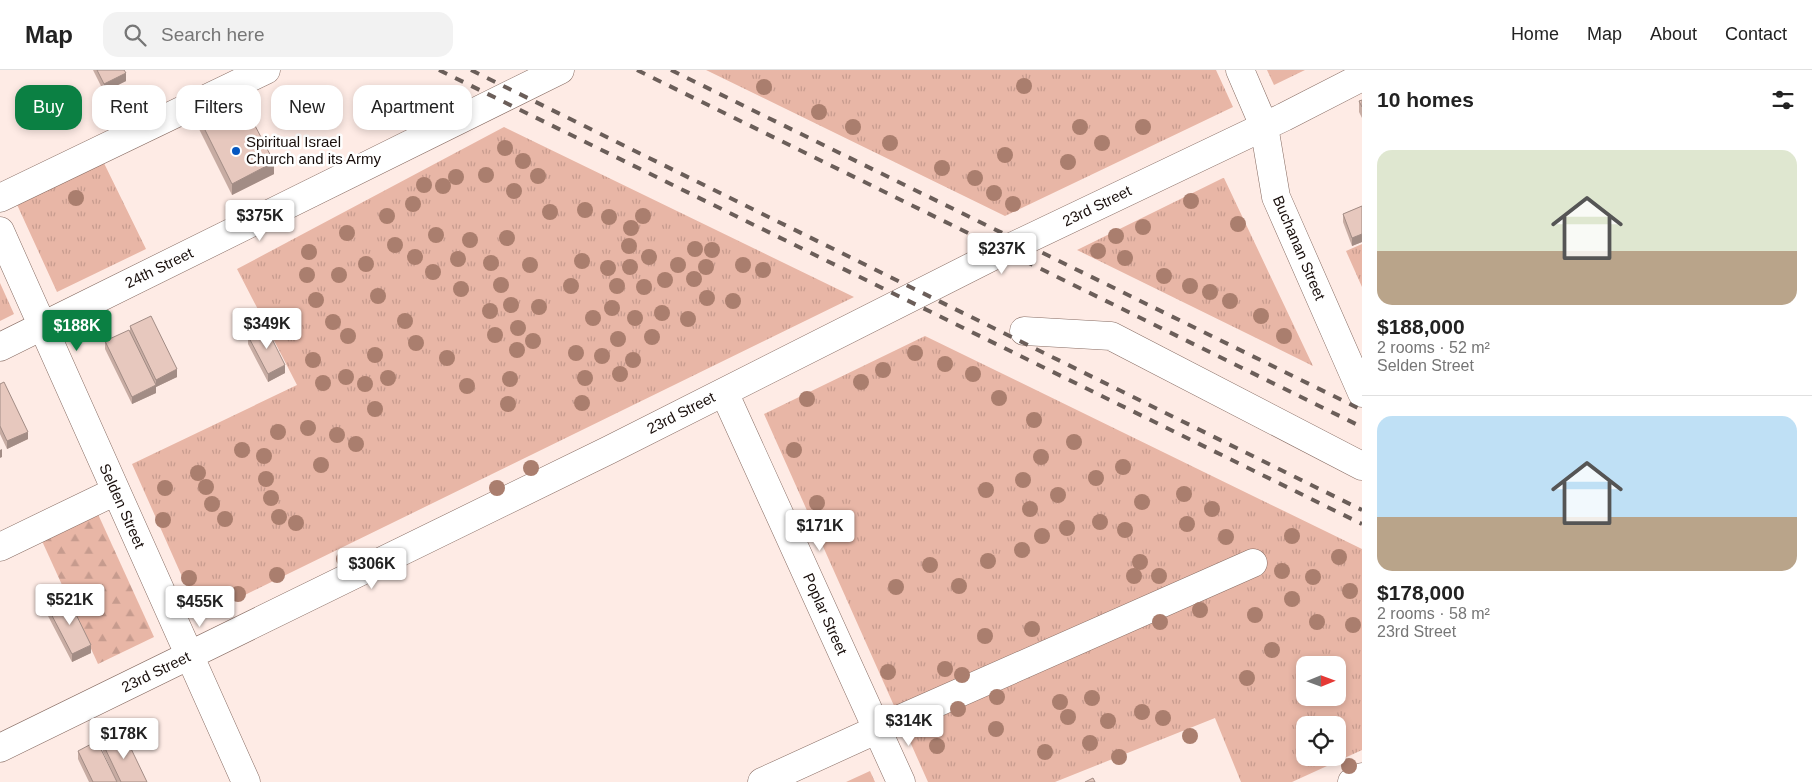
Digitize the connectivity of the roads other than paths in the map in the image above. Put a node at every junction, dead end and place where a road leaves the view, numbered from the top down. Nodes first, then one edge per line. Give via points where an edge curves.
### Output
1 (266, 70) edge
2 (560, 70) edge
3 (1240, 70) edge
4 (1362, 77) edge
5 (1264, 126) junction
6 (0, 198) edge
7 (0, 231) edge
8 (42, 326) junction
9 (1024, 332) dead end
10 (0, 347) edge
11 (724, 392) junction
12 (1362, 393) edge
13 (1362, 466) edge
14 (116, 491) junction
15 (0, 548) edge
16 (1253, 563) dead end
17 (189, 656) junction
18 (877, 729) junction
19 (0, 748) edge
20 (1362, 777) edge
21 (246, 782) edge
22 (762, 782) edge
23 (901, 782) edge
24 (1352, 782) edge

1 - 6 street
2 - 8 street, 24th Street
3 - 5 street, Buchanan Street
4 - 5 street, 23rd Street
5 - 11 street, 23rd Street via 1007,249
5 - 12 street, Buchanan Street via 1276,197
7 - 8 street, Selden Street
8 - 10 street, 24th Street
8 - 14 street, Selden Street
9 - 13 street via 1111,336
11 - 17 street, 23rd Street
11 - 18 street, Poplar Street
14 - 15 street
14 - 17 street, Selden Street
16 - 18 street
17 - 19 street, 23rd Street
17 - 21 street, Selden Street
18 - 22 street
18 - 23 street, Poplar Street
20 - 24 street

